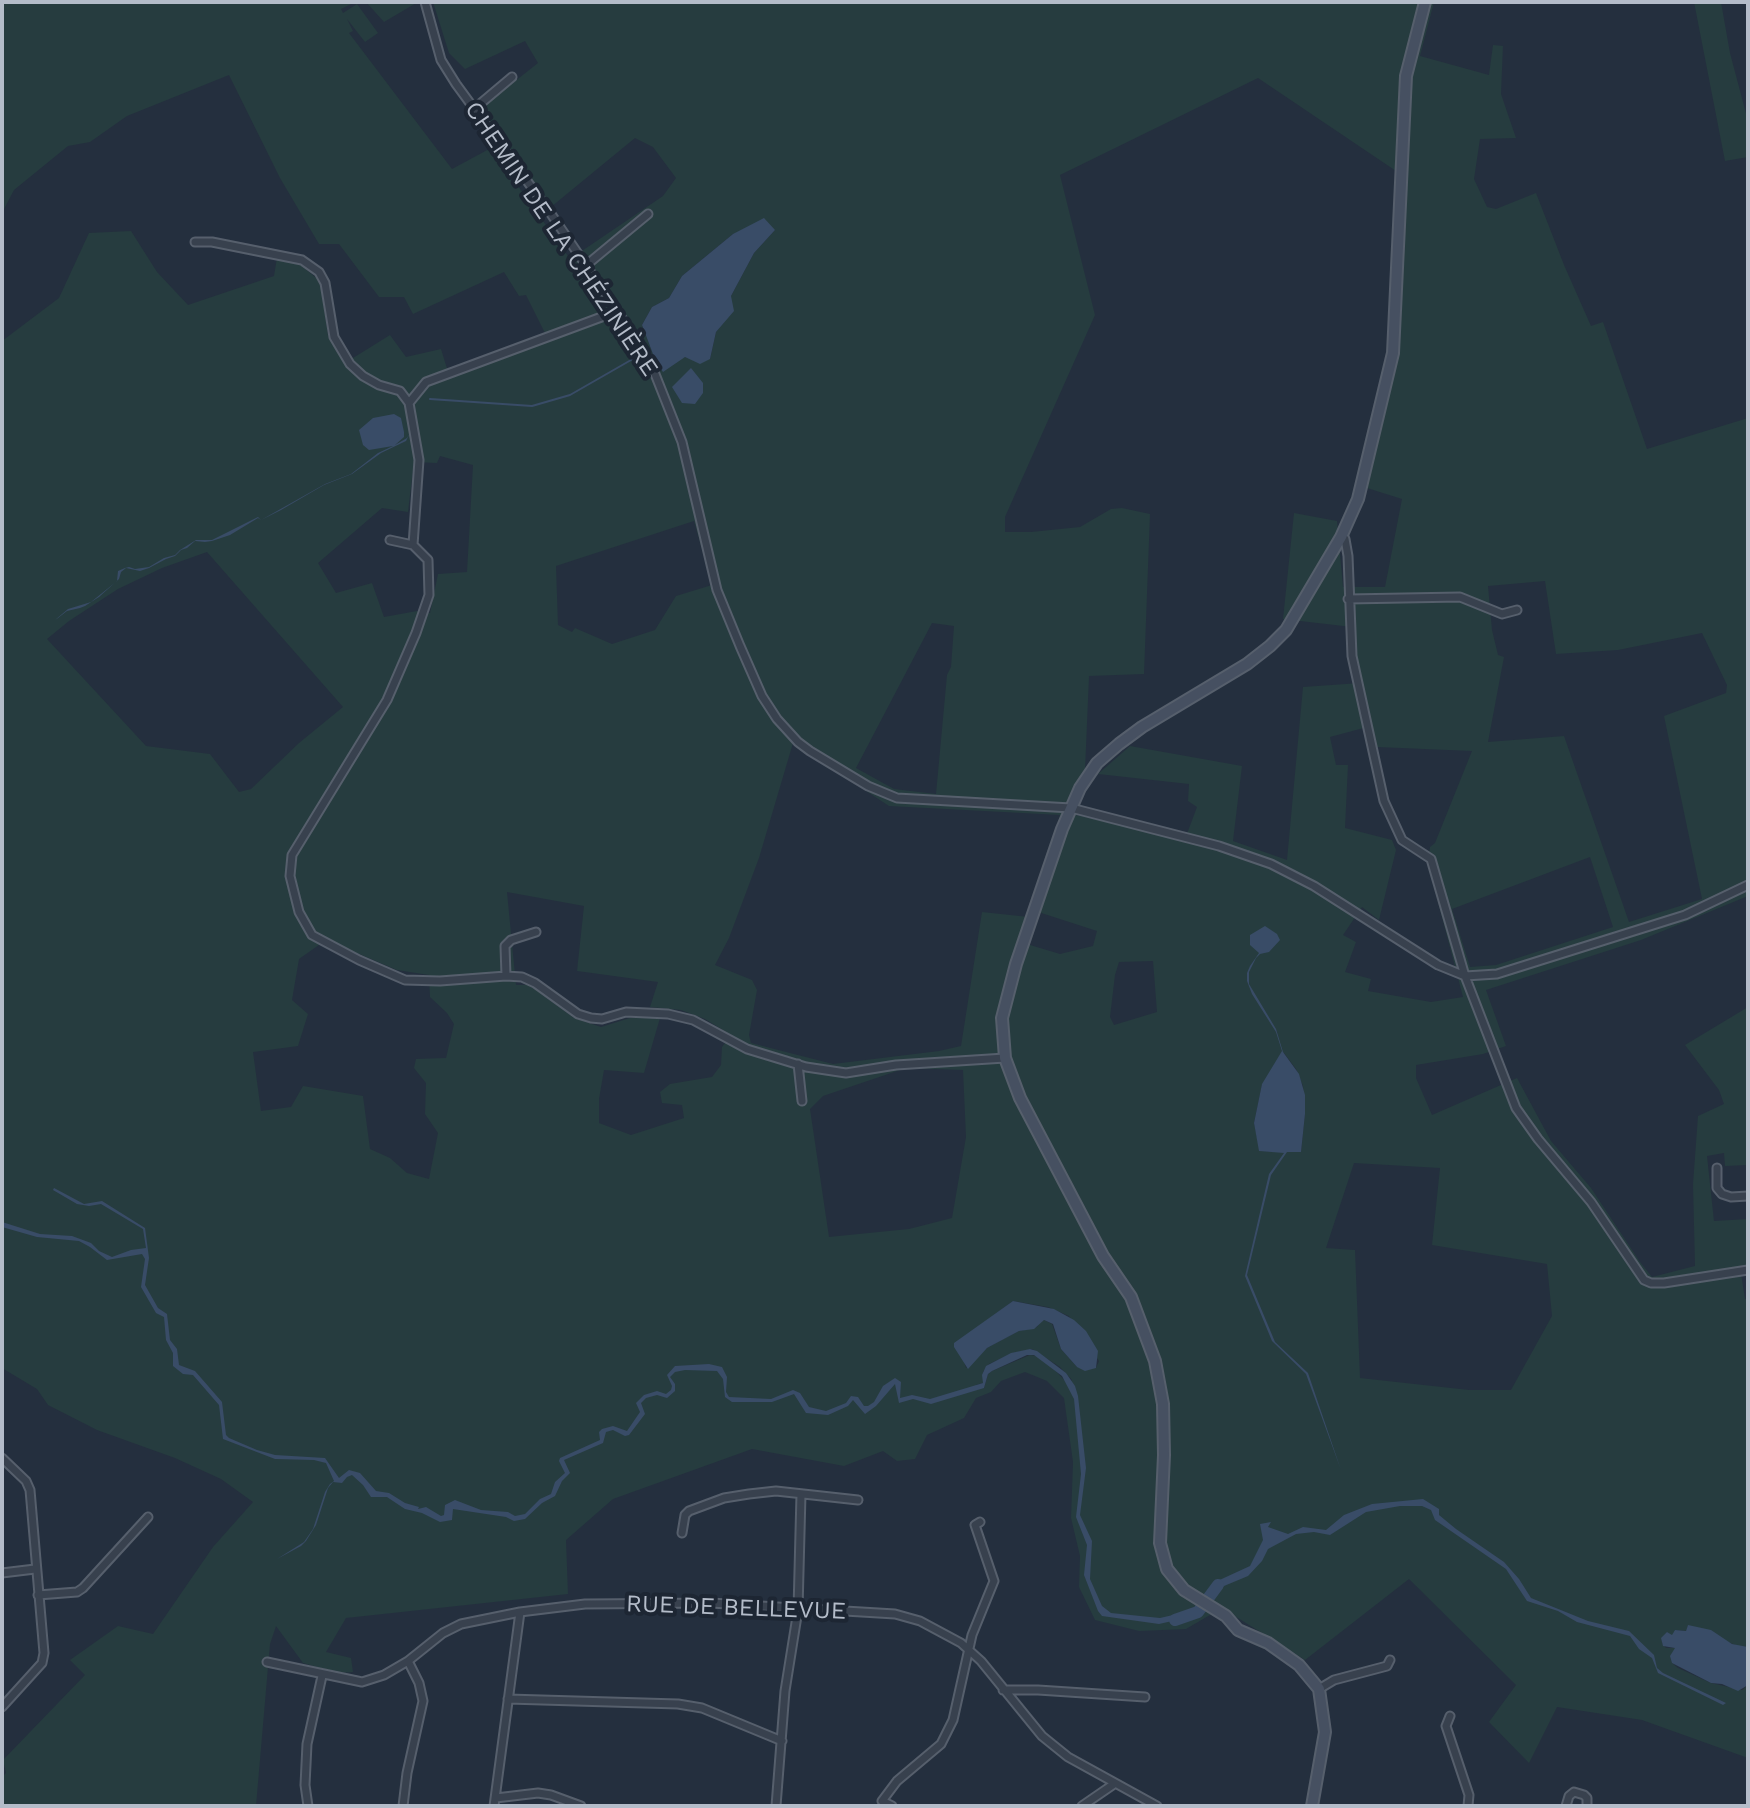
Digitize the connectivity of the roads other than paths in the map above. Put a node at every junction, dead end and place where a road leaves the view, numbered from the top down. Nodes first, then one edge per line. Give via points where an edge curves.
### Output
1 (425, 2) edge
2 (1425, 2) edge
3 (512, 77) dead end
4 (474, 109) junction
5 (648, 214) dead end
6 (195, 242) dead end
7 (584, 267) junction
8 (615, 312) junction
9 (426, 382) junction
10 (400, 391) junction
11 (409, 403) junction
12 (1341, 537) junction
13 (390, 540) dead end
14 (413, 545) junction
15 (1348, 599) junction
16 (1517, 610) dead end
17 (1071, 808) junction
18 (1748, 885) edge
19 (536, 932) dead end
20 (506, 976) junction
21 (1465, 976) junction
22 (1005, 1058) junction
23 (798, 1064) junction
24 (802, 1101) dead end
25 (1717, 1168) dead end
26 (1748, 1196) edge
27 (1747, 1271) edge
28 (2, 1458) edge
29 (801, 1494) junction
30 (858, 1500) dead end
31 (148, 1517) dead end
32 (980, 1522) dead end
33 (682, 1533) dead end
34 (35, 1569) junction
35 (2, 1573) edge
36 (38, 1595) junction
37 (798, 1610) junction
38 (520, 1612) junction
39 (968, 1649) junction
40 (1390, 1660) dead end
41 (408, 1661) junction
42 (267, 1662) dead end
43 (322, 1676) junction
44 (1319, 1689) junction
45 (1003, 1690) junction
46 (1145, 1697) dead end
47 (508, 1699) junction
48 (2, 1707) edge
49 (1450, 1716) dead end
50 (782, 1741) junction
51 (1114, 1784) junction
52 (495, 1802) edge
53 (881, 1803) edge
54 (308, 1806) edge
55 (403, 1806) edge
56 (581, 1806) edge
57 (776, 1806) edge
58 (892, 1806) edge
59 (1082, 1806) edge
60 (1157, 1806) edge
61 (1312, 1806) edge
62 (1468, 1806) edge
63 (1566, 1806) edge
64 (1587, 1806) edge

1 - 4 street, CHEMIN DE LA CHÉZINIÈRE via 441,60
2 - 12 street via 1406,76 1393,353 1368,464
3 - 4 street
4 - 7 street, CHEMIN DE LA CHÉZINIÈRE
5 - 7 street
6 - 10 street via 245,248 313,266 325,283 334,337 350,364 379,385
7 - 8 street, CHEMIN DE LA CHÉZINIÈRE
8 - 9 street
8 - 17 street, CHEMIN DE LA CHÉZINIÈRE via 634,336 675,420 717,590 762,696 788,733 868,786 897,798
9 - 10 street
9 - 11 street
10 - 11 street
11 - 14 street via 419,460
12 - 15 street via 1348,556
12 - 17 street via 1286,630 1270,646 1119,744 1097,763
13 - 14 street
14 - 20 street via 428,560 430,576 416,633 387,700 292,855 290,876 299,912 312,935 359,960 405,980
15 - 16 street via 1460,597 1502,614
15 - 21 street via 1352,656 1384,801 1402,840 1431,859
17 - 21 street, CHEMIN DE LA CHÉZINIÈRE via 1271,864
17 - 22 street via 1007,993 1002,1018
18 - 21 street via 1685,915 1497,974
19 - 20 street via 505,946
20 - 23 street via 535,983 591,1018 626,1012 668,1014 693,1020 747,1049
21 - 27 street via 1516,1108 1591,1202 1644,1280 1664,1283
22 - 23 street via 846,1073
22 - 44 street via 1020,1098 1147,1334 1163,1404 1161,1556 1184,1590 1245,1634 1289,1657
23 - 24 street
25 - 26 street via 1722,1194
28 - 34 street via 30,1490
29 - 30 street
29 - 33 street via 776,1491 724,1498 689,1511
29 - 37 street
31 - 36 street via 83,1588
32 - 39 street via 975,1525 994,1581
34 - 35 street
34 - 36 street
36 - 48 street via 42,1663
37 - 38 street, RUE DE BELLEVUE via 628,1602
37 - 39 street, RUE DE BELLEVUE via 895,1614 942,1631
37 - 50 street
38 - 41 street, RUE DE BELLEVUE via 461,1624
38 - 47 street
39 - 45 street, RUE DE BELLEVUE
39 - 53 street via 949,1732
40 - 44 street via 1387,1666
41 - 43 street, RUE DE BELLEVUE via 362,1682
41 - 55 street via 423,1701
42 - 43 street, RUE DE BELLEVUE
43 - 54 street via 307,1744
44 - 61 street via 1325,1732
45 - 46 street
45 - 51 street, RUE DE BELLEVUE via 1042,1736
47 - 50 street via 678,1704 702,1708
47 - 52 street
49 - 62 street via 1446,1726
50 - 57 street
51 - 59 street
51 - 60 street, RUE DE BELLEVUE
52 - 56 street via 538,1793
53 - 58 street
63 - 64 street via 1574,1792 1587,1798

